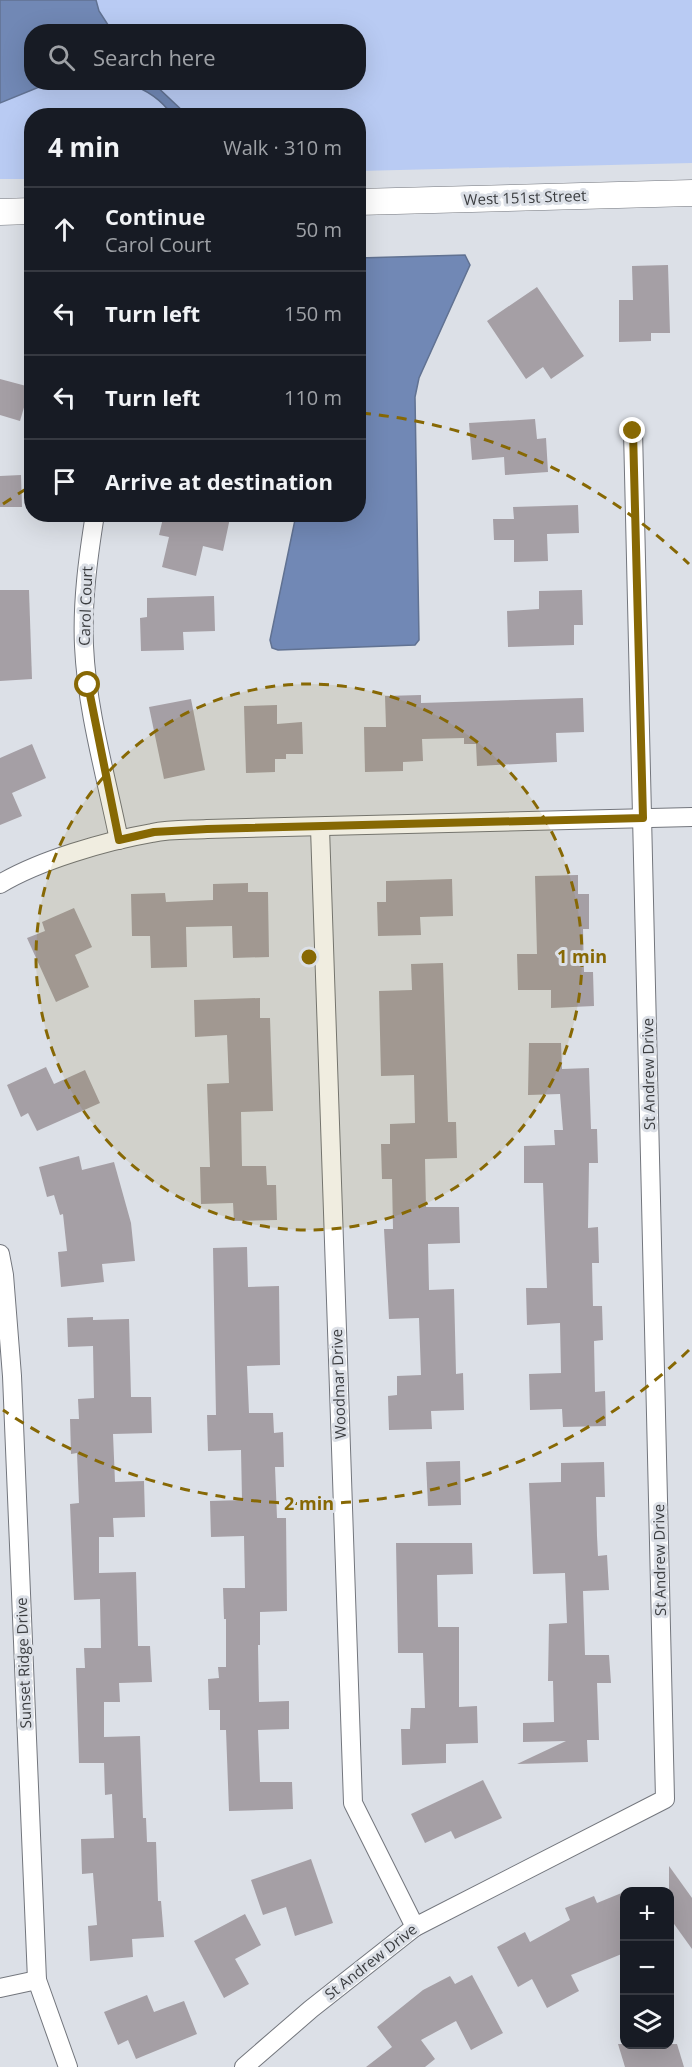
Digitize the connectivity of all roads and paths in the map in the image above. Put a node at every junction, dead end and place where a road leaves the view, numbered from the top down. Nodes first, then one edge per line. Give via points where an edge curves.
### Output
1 (692, 193) edge
2 (366, 202) edge
3 (24, 211) edge
4 (0, 212) edge
5 (633, 431) dead end
6 (94, 522) edge
7 (692, 817) edge
8 (643, 818) junction
9 (320, 828) junction
10 (119, 840) junction
11 (0, 884) edge
12 (0, 1254) edge
13 (6, 1376) edge
14 (415, 1927) junction
15 (37, 1980) junction
16 (0, 1988) edge
17 (68, 2067) edge
18 (244, 2067) edge

1 - 2 street, West 151st Street
3 - 4 street
5 - 8 street
6 - 10 street, Carol Court via 83,610 84,648 92,711
7 - 8 street
8 - 9 street
8 - 14 street, St Andrew Drive via 666,1799
9 - 10 street via 154,832
9 - 14 street, Woodmar Drive via 353,1803
10 - 11 street via 45,862
12 - 13 street, Sunset Ridge Drive
13 - 15 street, Sunset Ridge Drive
14 - 18 street, St Andrew Drive via 311,2008
15 - 16 street
15 - 17 street, Sunset Ridge Drive

